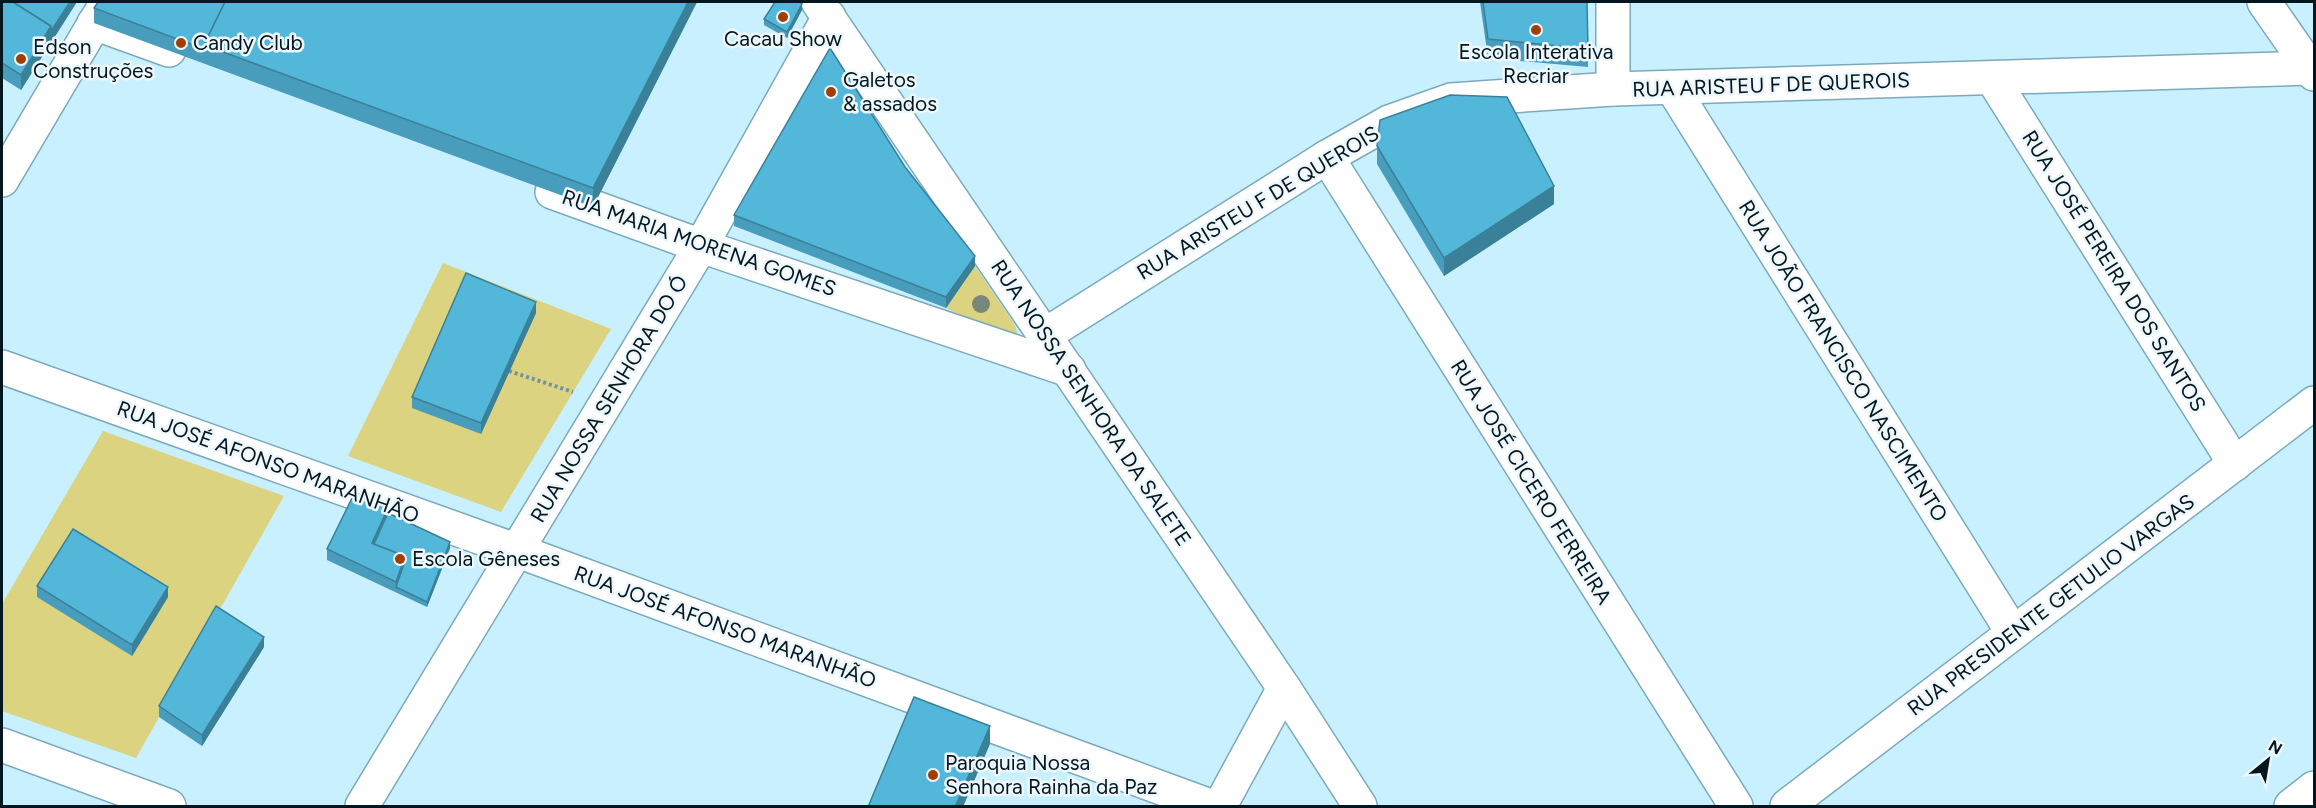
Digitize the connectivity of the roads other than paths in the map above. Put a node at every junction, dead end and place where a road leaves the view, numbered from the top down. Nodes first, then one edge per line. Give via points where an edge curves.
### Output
1 (1613, 2) edge
2 (2264, 2) edge
3 (824, 9) edge
4 (101, 12) edge
5 (193, 59) edge
6 (2312, 71) edge
7 (1992, 78) junction
8 (1613, 89) junction
9 (1673, 89) junction
10 (1327, 157) junction
11 (2, 180) edge
12 (526, 182) edge
13 (701, 246) junction
14 (1045, 335) junction
15 (2, 367) edge
16 (1068, 370) junction
17 (2314, 403) edge
18 (2235, 464) junction
19 (518, 551) junction
20 (2013, 633) junction
21 (1284, 688) junction
22 (2, 745) edge
23 (2314, 788) edge
24 (169, 807) edge
25 (363, 807) edge
26 (1210, 807) edge
27 (1220, 807) edge
28 (1360, 807) edge
29 (1736, 807) edge
30 (1787, 807) edge
31 (2291, 807) edge

1 - 8 street
2 - 6 street
3 - 13 street, RUA NOSSA SENHORA DO Ó
3 - 14 street, RUA NOSSA SENHORA DA SALETE
4 - 5 street
4 - 11 street
6 - 7 street, RUA ARISTEU F DE QUEROIS
7 - 9 street, RUA ARISTEU F DE QUEROIS
7 - 18 street, RUA JOSÉ PEREIRA DOS SANTOS
8 - 9 street, RUA ARISTEU F DE QUEROIS
8 - 10 street, RUA ARISTEU F DE QUEROIS via 1451,100 1389,123
9 - 20 street, RUA JOÃO FRANCISCO NASCIMENTO
10 - 14 street, RUA ARISTEU F DE QUEROIS
10 - 29 street, RUA JOSÉ CICERO FERREIRA
12 - 13 street, RUA MARIA MORENA GOMES
13 - 16 street, RUA MARIA MORENA GOMES
13 - 19 street, RUA NOSSA SENHORA DO Ó
14 - 16 street, RUA NOSSA SENHORA DA SALETE
15 - 19 street, RUA JOSÉ AFONSO MARANHÃO
16 - 21 street, RUA NOSSA SENHORA DA SALETE
17 - 18 street, RUA PRESIDENTE GETULIO VARGAS
18 - 20 street, RUA PRESIDENTE GETULIO VARGAS
19 - 25 street, RUA NOSSA SENHORA DO Ó
19 - 26 street, RUA JOSÉ AFONSO MARANHÃO
20 - 30 street, RUA PRESIDENTE GETULIO VARGAS
21 - 27 street
21 - 28 street, RUA NOSSA SENHORA DA SALETE
22 - 24 street
23 - 31 street

